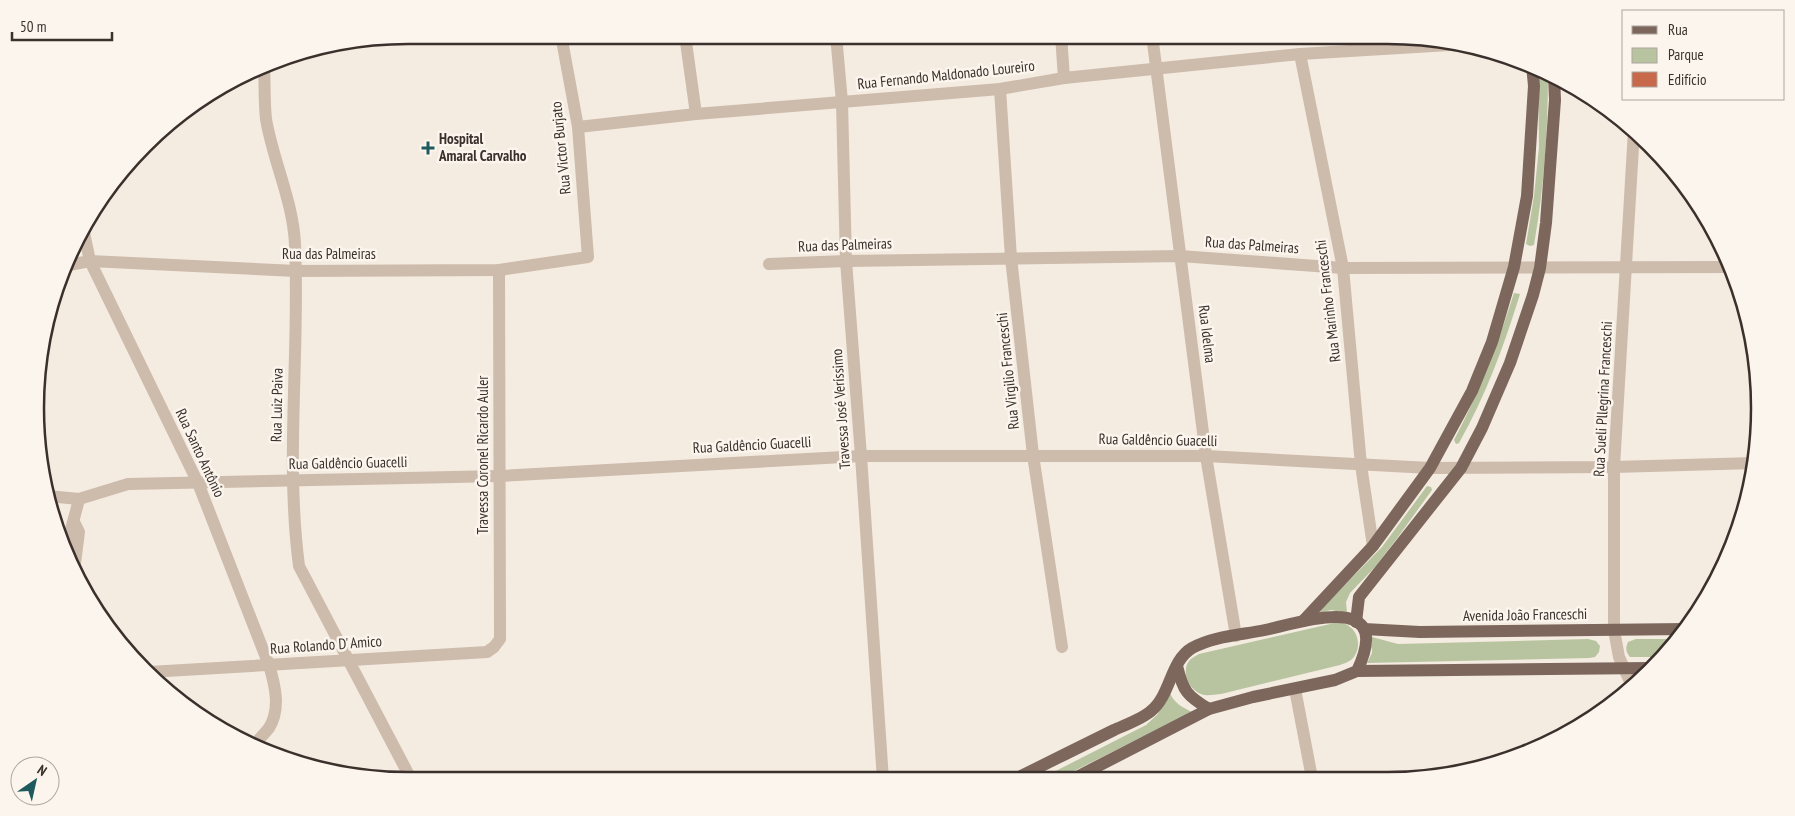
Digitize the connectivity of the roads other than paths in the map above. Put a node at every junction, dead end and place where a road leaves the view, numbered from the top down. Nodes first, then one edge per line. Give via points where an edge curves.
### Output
1 (563, 44) edge
2 (686, 44) edge
3 (837, 44) edge
4 (1061, 44) edge
5 (1153, 44) edge
6 (1427, 46) edge
7 (1300, 54) junction
8 (1156, 68) junction
9 (264, 73) edge
10 (1533, 74) edge
11 (1064, 78) junction
12 (1554, 85) edge
13 (1000, 89) junction
14 (842, 102) junction
15 (696, 114) junction
16 (578, 127) junction
17 (1634, 140) edge
18 (85, 239) edge
19 (1180, 256) junction
20 (588, 258) joint
21 (1011, 258) junction
22 (90, 261) junction
23 (846, 261) junction
24 (73, 264) edge
25 (769, 264) dead end
26 (1627, 267) junction
27 (1723, 267) edge
28 (1343, 268) junction
29 (1514, 268) junction
30 (1540, 268) junction
31 (499, 270) junction
32 (296, 271) junction
33 (1033, 455) junction
34 (861, 456) junction
35 (1206, 456) junction
36 (1747, 463) edge
37 (1361, 465) junction
38 (1430, 468) junction
39 (1461, 468) junction
40 (1614, 468) junction
41 (500, 476) junction
42 (294, 480) junction
43 (198, 482) junction
44 (55, 497) edge
45 (80, 499) junction
46 (74, 522) junction
47 (68, 538) edge
48 (1373, 546) junction
49 (76, 557) edge
50 (1303, 621) junction
51 (1360, 625) junction
52 (1677, 629) edge
53 (1614, 630) junction
54 (1236, 636) junction
55 (500, 639) joint
56 (1062, 647) dead end
57 (348, 660) junction
58 (269, 665) junction
59 (1177, 666) junction
60 (1642, 668) edge
61 (1623, 669) junction
62 (1356, 671) junction
63 (156, 672) edge
64 (1629, 680) edge
65 (1295, 689) junction
66 (1209, 709) junction
67 (258, 740) edge
68 (407, 772) edge
69 (882, 772) edge
70 (1029, 772) edge
71 (1087, 772) edge
72 (1311, 772) edge

1 - 16 street, Rua Victor Burjato
2 - 15 street
3 - 14 street, Travessa José Veríssimo
4 - 11 street
5 - 8 street, Rua Idelma
6 - 7 street, Rua Fernando Maldonado Loureiro
7 - 8 street, Rua Fernando Maldonado Loureiro
7 - 28 street, Rua Marinho Franceschi
8 - 11 street, Rua Fernando Maldonado Loureiro
8 - 19 street, Rua Idelma
9 - 32 street, Rua Luiz Paiva via 266,118 287,193
10 - 29 main road via 1527,196
11 - 13 street, Rua Fernando Maldonado Loureiro
12 - 30 main road
13 - 14 street, Rua Fernando Maldonado Loureiro
13 - 21 street, Rua Virgilio Franceschi
14 - 15 street, Rua Fernando Maldonado Loureiro
14 - 23 street, Travessa José Veríssimo
15 - 16 street, Rua Fernando Maldonado Loureiro
16 - 20 street, Rua Victor Burjato
17 - 26 street, Rua Sueli Pllegrina Franceschi
18 - 22 street, Rua Santo Antônio
19 - 21 street, Rua das Palmeiras
19 - 28 street, Rua das Palmeiras
19 - 35 street, Rua Idelma
20 - 31 street, Rua das Palmeiras
21 - 23 street, Rua das Palmeiras
21 - 33 street, Rua Virgilio Franceschi
22 - 24 street, Rua das Palmeiras
22 - 32 street, Rua das Palmeiras
22 - 43 street, Rua Santo Antônio
23 - 25 street, Rua das Palmeiras
23 - 34 street, Travessa José Veríssimo
26 - 27 street, Rua das Palmeiras
26 - 30 street, Rua das Palmeiras
26 - 40 street, Rua Sueli Pllegrina Franceschi
28 - 29 street, Rua das Palmeiras
28 - 37 street, Rua Marinho Franceschi
29 - 30 street, Rua das Palmeiras
29 - 38 main road via 1492,342 1472,391
30 - 39 main road via 1510,364
31 - 32 street, Rua das Palmeiras
31 - 41 street, Travessa Coronel Ricardo Auler
32 - 42 street, Rua Luiz Paiva via 292,418
33 - 34 street, Rua Galdêncio Guacelli
33 - 35 street, Rua Galdêncio Guacelli
33 - 56 street, Rua Virgilio Franceschi
34 - 41 street, Rua Galdêncio Guacelli
34 - 69 street, Travessa José Veríssimo
35 - 37 street, Rua Galdêncio Guacelli
35 - 54 street, Rua Idelma
36 - 40 street, Rua Galdêncio Guacelli
37 - 38 street, Rua Galdêncio Guacelli
37 - 48 street, Rua Marinho Franceschi
38 - 39 street, Rua Galdêncio Guacelli
38 - 48 main road
39 - 40 street, Rua Galdêncio Guacelli
39 - 51 main road via 1359,597
40 - 53 street, Rua Sueli Pllegrina Franceschi
41 - 42 street, Rua Galdêncio Guacelli
41 - 55 street, Travessa Coronel Ricardo Auler
42 - 43 street, Rua Galdêncio Guacelli
42 - 57 street, Rua Luiz Paiva via 299,566
43 - 45 street, Rua Galdêncio Guacelli via 128,484
43 - 58 street, Rua Santo Antônio
44 - 45 street, Rua Galdêncio Guacelli
45 - 46 street
46 - 47 street
46 - 49 street via 79,532
48 - 50 main road
50 - 51 main road, Avenida João Franceschi via 1326,616 1345,618
50 - 54 main road, Avenida João Franceschi
51 - 53 main road, Avenida João Franceschi via 1420,632
51 - 62 main road via 1366,643
52 - 53 main road, Avenida João Franceschi
53 - 61 street, Rua Sueli Pllegrina Franceschi
54 - 59 main road, Avenida João Franceschi via 1207,641 1180,658
55 - 57 street, Rua Rolando D' Amico via 487,652
57 - 58 street, Rua Rolando D' Amico
57 - 68 street, Rua Luiz Paiva
58 - 63 street, Rua Rolando D' Amico
58 - 67 street, Rua Santo Antônio via 276,688 276,710 270,727
59 - 66 main road via 1181,685 1193,700
59 - 70 main road, Avenida João Franceschi via 1152,711
60 - 61 main road
61 - 62 main road
61 - 64 street, Rua Sueli Pllegrina Franceschi
62 - 65 main road via 1335,680
65 - 66 main road
65 - 72 street
66 - 71 main road

